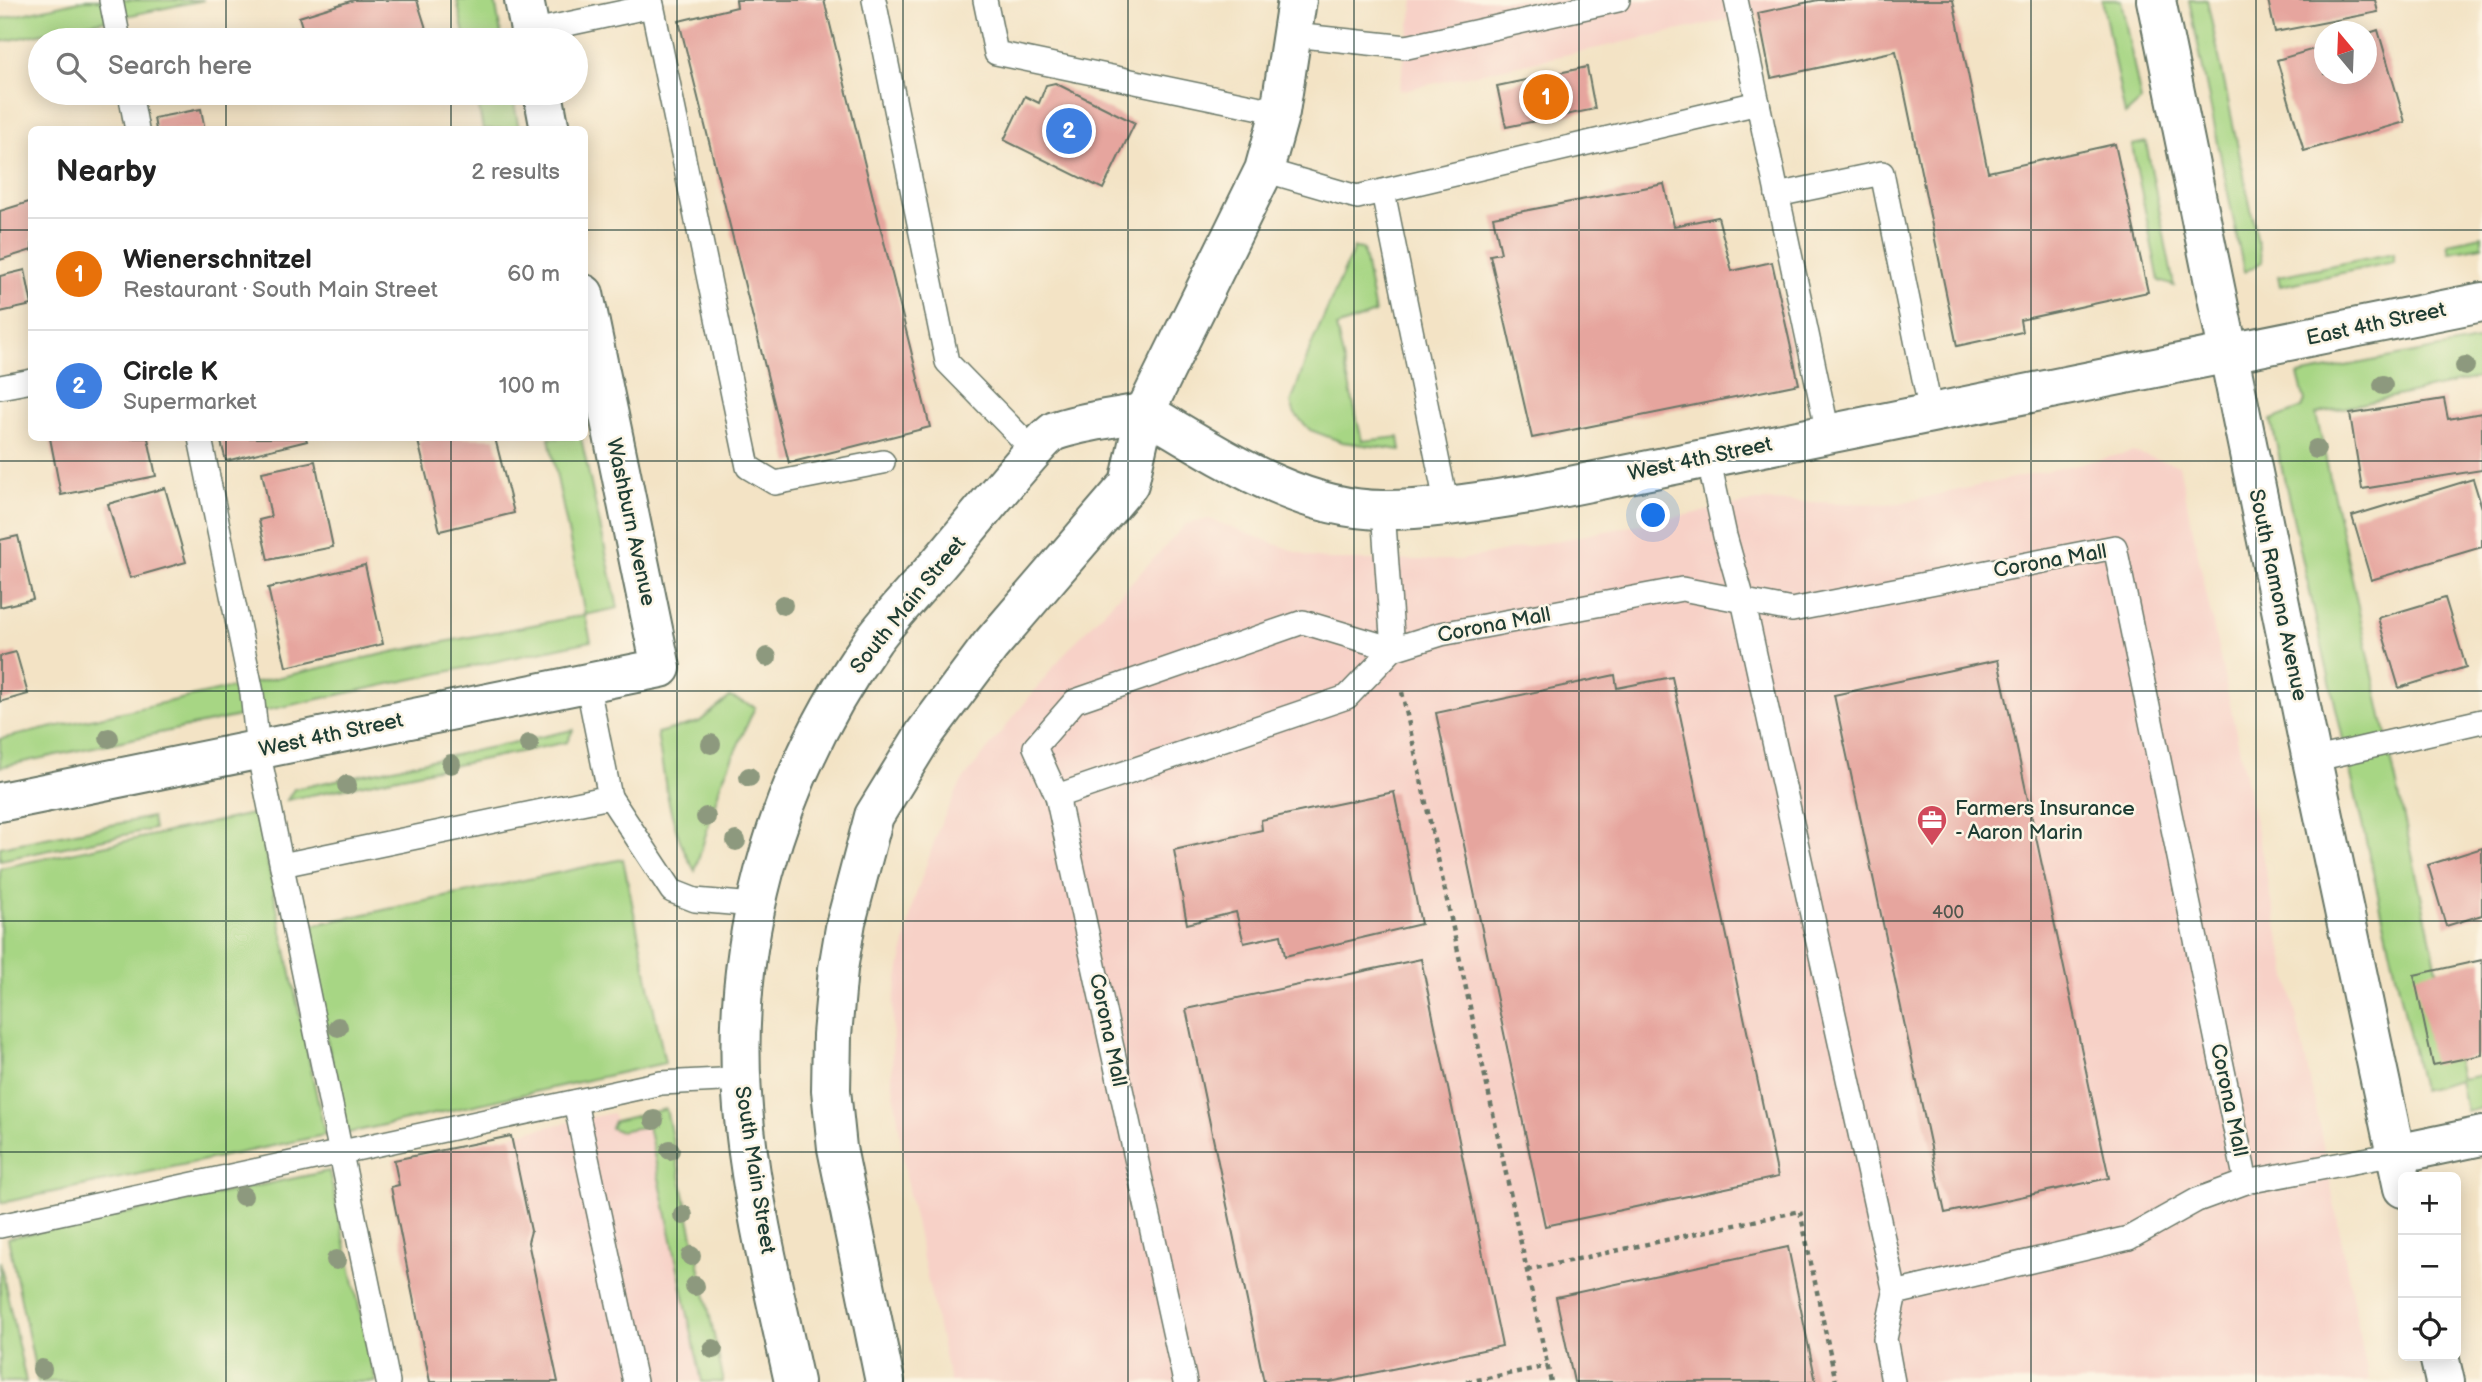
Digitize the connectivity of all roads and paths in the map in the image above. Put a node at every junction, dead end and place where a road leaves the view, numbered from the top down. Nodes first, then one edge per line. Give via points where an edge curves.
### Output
1 (111, 0) edge
2 (874, 0) edge
3 (985, 0) edge
4 (1618, 0) edge
5 (1736, 0) edge
6 (2156, 0) edge
7 (651, 3) edge
8 (1295, 18) edge
9 (528, 24) edge
10 (117, 28) edge
11 (1758, 103) junction
12 (132, 105) edge
13 (545, 105) edge
14 (1280, 112) junction
15 (136, 126) edge
16 (549, 126) edge
17 (1264, 170) junction
18 (1382, 192) junction
19 (1777, 195) junction
20 (2482, 302) edge
21 (588, 313) edge
22 (2271, 345) joint
23 (2228, 354) junction
24 (28, 382) edge
25 (0, 387) edge
26 (1145, 412) junction
27 (1931, 413) junction
28 (1828, 433) junction
29 (201, 441) edge
30 (1035, 452) junction
31 (1708, 457) junction
32 (883, 462) dead end
33 (1447, 507) junction
34 (1383, 510) junction
35 (1744, 600) junction
36 (1393, 649) junction
37 (661, 667) joint
38 (587, 682) junction
39 (2482, 721) edge
40 (258, 750) junction
41 (2312, 760) junction
42 (1056, 796) junction
43 (610, 797) junction
44 (0, 802) edge
45 (282, 865) junction
46 (754, 905) junction
47 (741, 1079) junction
48 (575, 1102) junction
49 (2482, 1136) edge
50 (341, 1152) junction
51 (2400, 1171) edge
52 (2246, 1182) junction
53 (0, 1226) edge
54 (1527, 1270) junction
55 (1895, 1293) junction
56 (2440, 1361) edge
57 (1548, 1366) junction
58 (388, 1382) edge
59 (635, 1382) edge
60 (794, 1382) edge
61 (885, 1382) edge
62 (1185, 1382) edge
63 (1467, 1382) edge
64 (1551, 1382) edge
65 (1836, 1382) edge
66 (1893, 1382) edge
67 (2445, 1382) edge

1 - 10 lane
2 - 30 lane via 947,362
3 - 14 lane via 996,52
4 - 8 lane via 1407,47
5 - 11 lane
6 - 23 street, South Ramona Avenue
7 - 9 lane
7 - 32 lane via 748,467 775,483
8 - 14 street
11 - 18 lane
11 - 19 lane
12 - 15 lane
13 - 16 street
14 - 17 street
17 - 18 lane via 1357,197
17 - 26 street
18 - 33 lane
19 - 27 lane via 1882,173
19 - 28 lane
20 - 22 street, East 4th Street
21 - 37 street, Washburn Avenue
22 - 23 street, West 4th Street
23 - 27 street, West 4th Street
23 - 41 street, South Ramona Avenue
24 - 25 lane
26 - 30 street, South Main Street via 1052,432
26 - 34 street, West 4th Street via 1272,482 1334,504
26 - 61 street via 1129,484 990,646 925,733 874,816 858,873 838,970 831,1090 836,1148
27 - 28 street, West 4th Street
28 - 31 street, West 4th Street
29 - 40 lane via 252,693
30 - 46 street, South Main Street via 876,636 840,691 813,739 789,797
31 - 33 street, West 4th Street
31 - 35 lane
33 - 34 street, West 4th Street
34 - 36 lane
35 - 36 lane, Corona Mall via 1682,589 1441,634
35 - 52 lane, Corona Mall via 1793,610 2115,547
35 - 55 lane
36 - 42 lane, Corona Mall via 1347,697
36 - 42 lane via 1303,622 1075,701 1035,747
36 - 54 path
37 - 38 street, West 4th Street
38 - 40 street, West 4th Street
38 - 43 lane
39 - 41 lane
40 - 44 street, West 4th Street
40 - 45 lane
41 - 51 street, South Ramona Avenue
42 - 62 lane, Corona Mall
43 - 45 lane
43 - 46 lane via 672,891 695,901
45 - 50 lane
46 - 47 street, South Main Street via 743,988
47 - 48 lane via 661,1083
47 - 60 street, South Main Street via 761,1223
48 - 50 lane
48 - 59 lane
49 - 51 street
50 - 53 lane
50 - 58 lane
51 - 52 lane
52 - 55 lane via 2197,1200 2129,1238
54 - 57 path
54 - 65 path via 1800,1211
55 - 66 lane via 1885,1339
56 - 67 street
57 - 63 path
57 - 64 path

